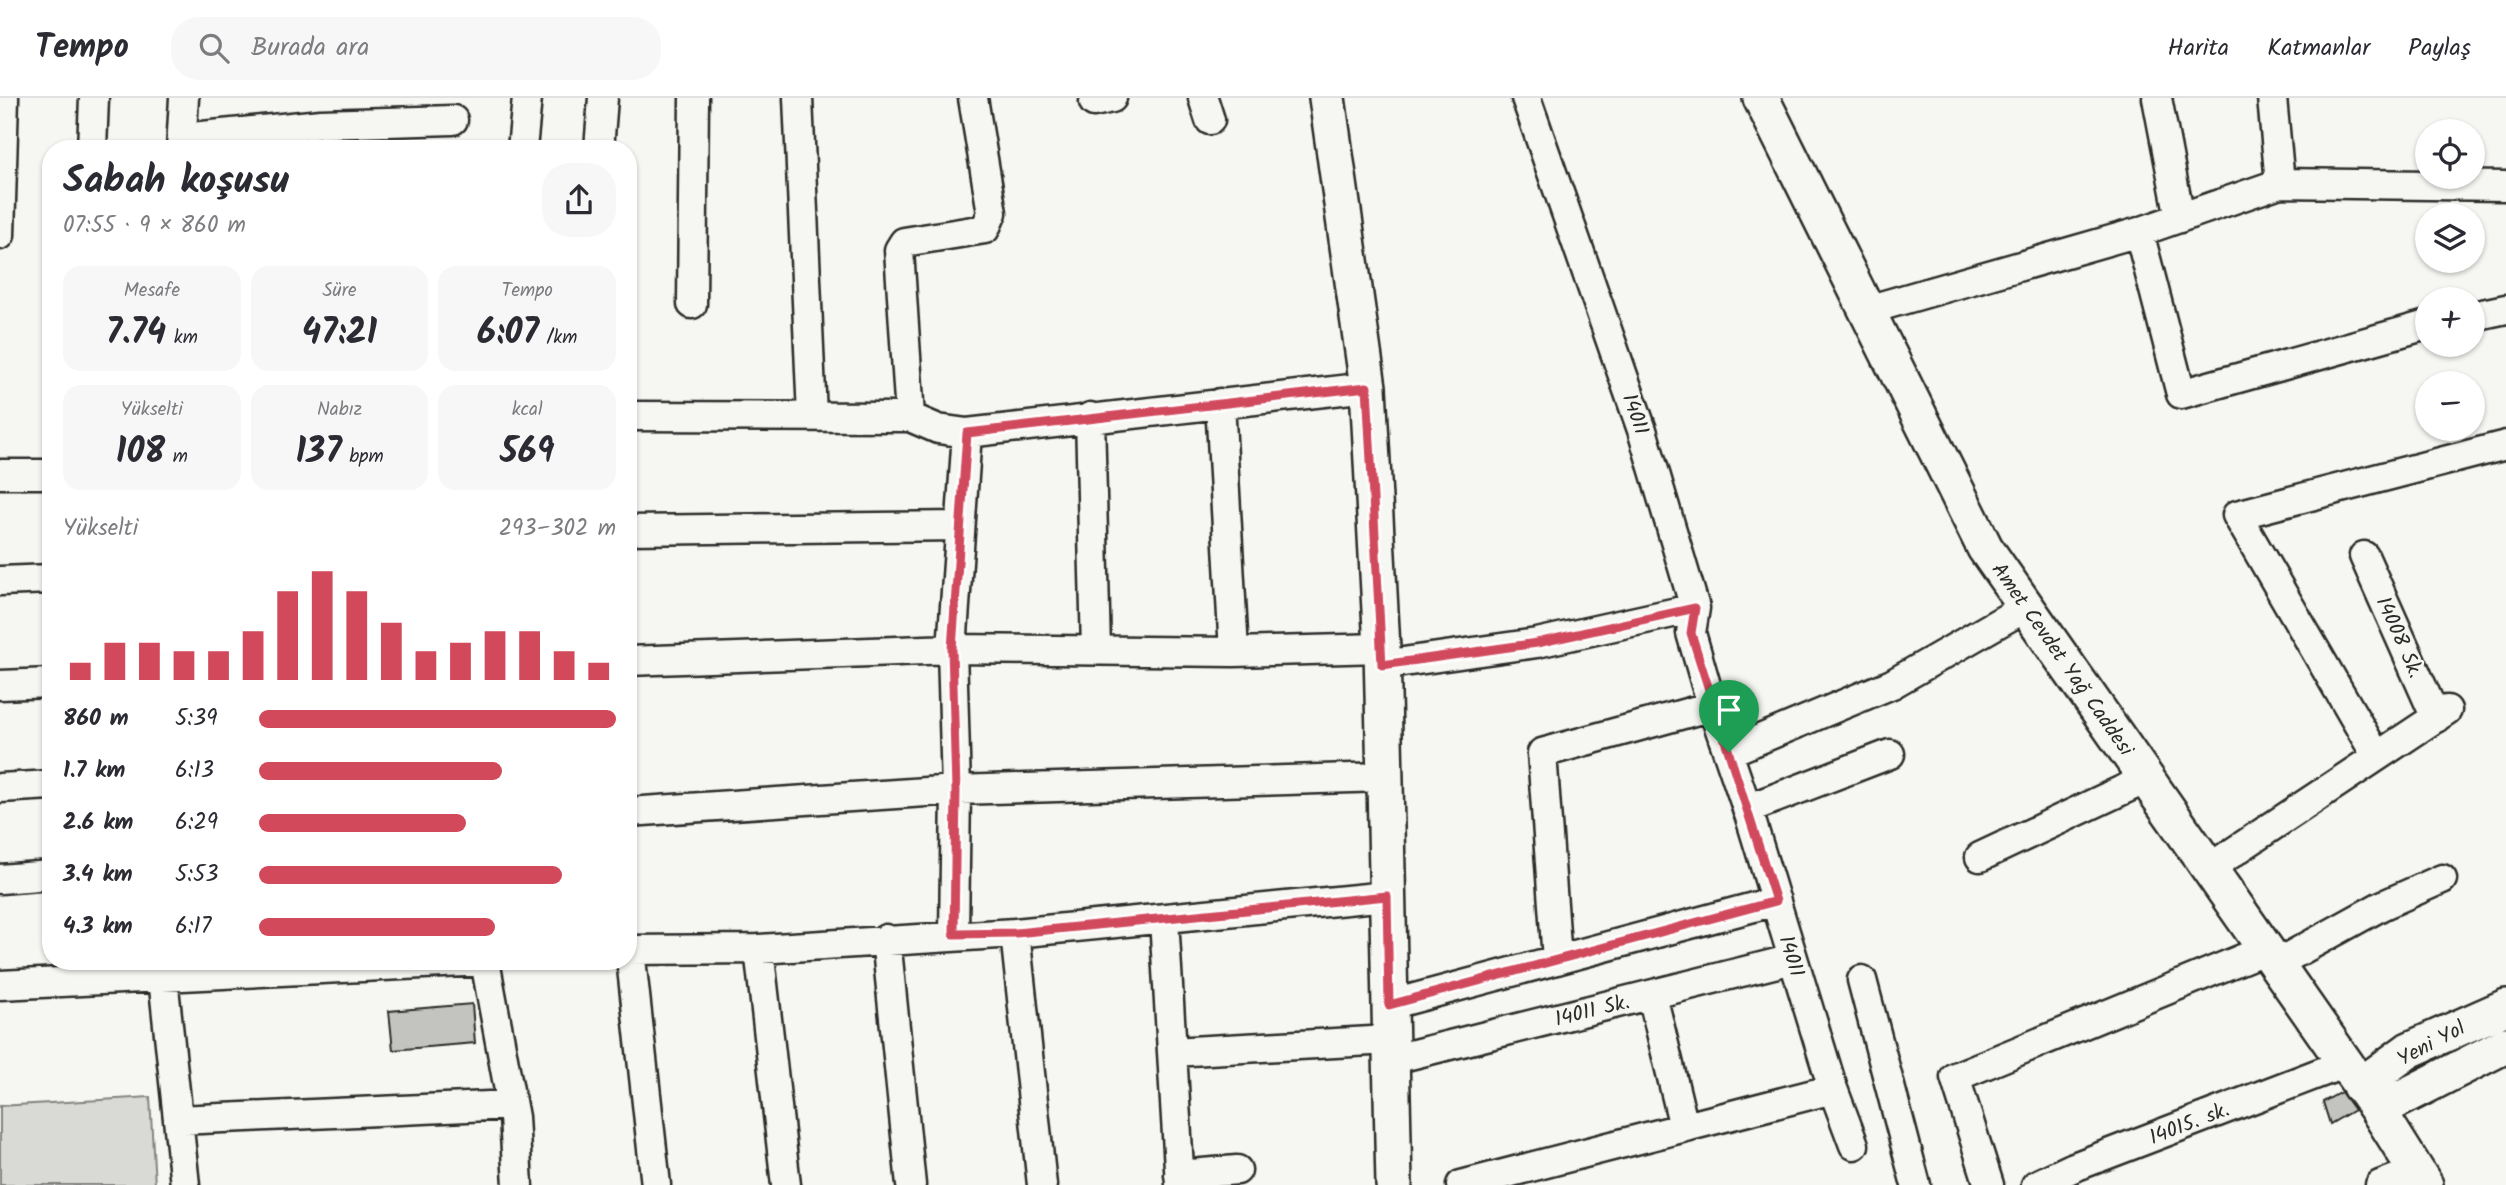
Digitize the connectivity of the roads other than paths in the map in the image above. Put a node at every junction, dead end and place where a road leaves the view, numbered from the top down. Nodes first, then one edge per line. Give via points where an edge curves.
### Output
1 (4, 98) edge
2 (94, 98) edge
3 (184, 98) edge
4 (527, 98) edge
5 (603, 98) edge
6 (694, 98) edge
7 (798, 98) edge
8 (973, 98) edge
9 (1327, 98) edge
10 (1526, 98) edge
11 (1761, 98) edge
12 (2157, 98) edge
13 (2272, 98) edge
14 (453, 120) dead end
15 (92, 140) edge
16 (182, 140) edge
17 (204, 140) edge
18 (523, 140) edge
19 (600, 140) edge
20 (2, 170) edge
21 (2280, 183) junction
22 (2506, 186) edge
23 (2180, 218) junction
24 (2139, 232) junction
25 (0, 235) edge
26 (692, 304) dead end
27 (2506, 309) edge
28 (1867, 310) junction
29 (2485, 313) edge
30 (2415, 328) edge
31 (1367, 387) junction
32 (1220, 403) junction
33 (637, 416) edge
34 (812, 416) junction
35 (910, 417) junction
36 (1090, 417) junction
37 (967, 433) junction
38 (2506, 445) edge
39 (0, 474) edge
40 (42, 474) edge
41 (960, 526) junction
42 (637, 530) edge
43 (2364, 556) dead end
44 (42, 579) edge
45 (0, 581) edge
46 (2026, 607) junction
47 (1695, 608) junction
48 (952, 649) junction
49 (1096, 650) junction
50 (1234, 652) junction
51 (1382, 656) junction
52 (637, 661) edge
53 (42, 683) edge
54 (0, 685) edge
55 (1712, 706) junction
56 (1729, 752) junction
57 (1890, 754) dead end
58 (2376, 755) junction
59 (1385, 777) junction
60 (2146, 779) junction
61 (42, 786) edge
62 (0, 788) edge
63 (956, 790) junction
64 (1747, 809) junction
65 (637, 811) edge
66 (1980, 857) dead end
67 (2208, 869) junction
68 (42, 876) edge
69 (0, 879) edge
70 (2442, 879) dead end
71 (1387, 896) junction
72 (1776, 901) junction
73 (1164, 919) junction
74 (1016, 933) junction
75 (954, 934) junction
76 (887, 939) junction
77 (759, 949) junction
78 (637, 950) edge
79 (2269, 957) junction
80 (1793, 959) junction
81 (1557, 960) junction
82 (315, 970) edge
83 (487, 970) edge
84 (631, 970) edge
85 (62, 971) edge
86 (163, 978) junction
87 (1862, 980) dead end
88 (0, 985) edge
89 (1653, 995) junction
90 (1389, 1005) junction
91 (2506, 1007) edge
92 (2506, 1045) edge
93 (1390, 1050) junction
94 (1172, 1052) junction
95 (2360, 1087) junction
96 (1833, 1089) junction
97 (511, 1104) junction
98 (178, 1120) junction
99 (1684, 1127) junction
100 (1854, 1145) dead end
101 (1237, 1170) dead end
102 (2420, 1178) edge
103 (1180, 1180) edge
104 (185, 1185) edge
105 (518, 1185) edge
106 (656, 1185) edge
107 (786, 1185) edge
108 (911, 1185) edge
109 (1042, 1185) edge
110 (1394, 1185) edge
111 (1461, 1185) edge
112 (1916, 1185) edge
113 (1989, 1185) edge
114 (2036, 1185) edge
115 (2380, 1185) edge

1 - 20 street
2 - 15 street
3 - 16 street
4 - 18 street
5 - 19 street
6 - 26 street
7 - 34 street
8 - 35 street via 992,213 985,229 904,242 899,250
9 - 31 main road
10 - 47 street, 14011 via 1642,430
11 - 28 main road, Amet Cevdet Yağ Caddesi
12 - 23 street
13 - 21 street
14 - 17 street via 321,124
20 - 25 street
21 - 22 street
21 - 23 street
23 - 24 street
24 - 28 street
24 - 30 street via 2181,394
27 - 29 street
28 - 46 main road, Amet Cevdet Yağ Caddesi via 1986,548
31 - 32 street
31 - 51 main road
32 - 36 street
32 - 50 street
33 - 34 street
34 - 35 street
35 - 37 street via 939,429
36 - 37 street
36 - 49 street
37 - 41 street
38 - 58 street via 2237,515
39 - 40 street
41 - 42 street
41 - 48 street
43 - 58 street, 14008 Sk. via 2441,714
44 - 45 street
46 - 56 street via 1892,684
46 - 60 main road, Amet Cevdet Yağ Caddesi
47 - 51 street via 1537,643
47 - 55 street, 14011 via 1691,633
48 - 49 street
48 - 52 street
48 - 63 street
49 - 50 street
50 - 51 street
51 - 59 main road
53 - 54 street
55 - 56 street, 14011
55 - 81 street via 1542,752
56 - 64 street, 14011
57 - 64 street
58 - 67 street
59 - 63 street
59 - 71 main road
60 - 66 street
60 - 67 main road, Amet Cevdet Yağ Caddesi
61 - 62 street
63 - 65 street
63 - 75 street
64 - 72 street, 14011
67 - 79 main road, Amet Cevdet Yağ Caddesi
68 - 69 street
70 - 79 street
71 - 73 street
71 - 90 main road
72 - 80 street, 14011
72 - 81 street
73 - 74 street
73 - 94 street
74 - 75 street
74 - 109 street
75 - 76 street
76 - 77 street
76 - 108 street
77 - 78 street
77 - 107 street
79 - 95 main road, Amet Cevdet Yağ Caddesi
79 - 113 street via 1955,1077
80 - 89 street, 14011 Sk.
80 - 96 street, 14011
81 - 90 street
82 - 86 street
83 - 97 street
84 - 106 street
85 - 86 street
85 - 88 street
86 - 98 street
87 - 112 street
89 - 93 street, 14011 Sk.
89 - 99 street
90 - 93 main road
91 - 95 main road, Yeni Yol via 2409,1049
92 - 95 main road
93 - 94 street, 14011 Sk.
93 - 110 main road
94 - 103 street
95 - 102 main road, Amet Cevdet Yağ Caddesi
95 - 114 street, 14015. sk. via 2074,1167
96 - 99 street
96 - 100 street, 14011
97 - 98 street
97 - 105 street
98 - 104 street
99 - 111 street
101 - 103 street
102 - 115 street

